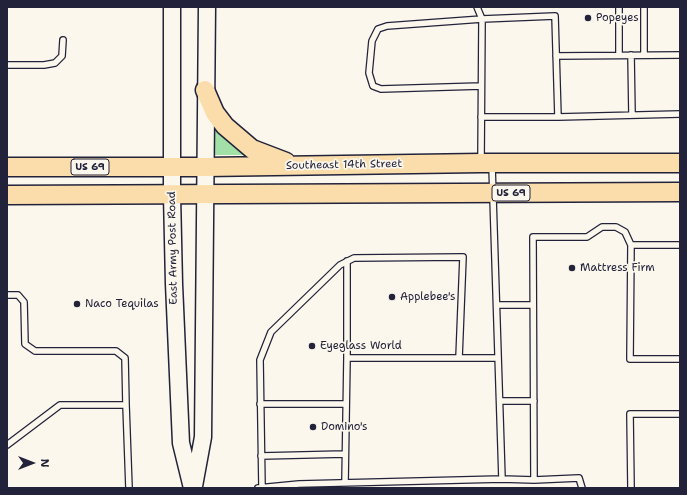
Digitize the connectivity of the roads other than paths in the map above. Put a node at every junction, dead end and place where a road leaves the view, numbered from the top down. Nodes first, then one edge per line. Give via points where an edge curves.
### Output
1 (172, 7) edge
2 (207, 7) edge
3 (477, 7) edge
4 (482, 7) edge
5 (619, 7) edge
6 (644, 7) edge
7 (482, 19) junction
8 (63, 40) dead end
9 (619, 55) junction
10 (631, 55) junction
11 (644, 55) junction
12 (680, 55) edge
13 (556, 56) junction
14 (7, 65) edge
15 (481, 86) junction
16 (205, 90) junction
17 (680, 114) edge
18 (632, 115) junction
19 (482, 117) junction
20 (558, 117) junction
21 (487, 163) junction
22 (680, 163) edge
23 (296, 166) junction
24 (7, 167) edge
25 (172, 167) junction
26 (205, 167) junction
27 (680, 192) edge
28 (494, 193) junction
29 (7, 195) edge
30 (172, 195) junction
31 (205, 195) junction
32 (630, 245) junction
33 (680, 245) edge
34 (347, 261) junction
35 (7, 295) edge
36 (497, 305) junction
37 (534, 305) junction
38 (347, 358) junction
39 (459, 358) junction
40 (498, 358) junction
41 (680, 358) edge
42 (500, 401) junction
43 (534, 401) junction
44 (260, 404) junction
45 (346, 404) junction
46 (126, 405) junction
47 (680, 414) edge
48 (7, 445) edge
49 (345, 454) junction
50 (261, 456) junction
51 (502, 479) junction
52 (534, 480) junction
53 (345, 483) junction
54 (360, 485) edge
55 (129, 488) edge
56 (193, 488) edge
57 (258, 488) edge
58 (262, 488) edge
59 (582, 488) edge
60 (631, 488) edge

1 - 25 main road, East Army Post Road
2 - 16 main road, East Army Post Road
3 - 7 lane
4 - 7 lane
5 - 9 lane
6 - 11 lane
7 - 13 lane via 555,16
7 - 15 lane
7 - 15 lane via 387,26 378,29 372,41 369,73 373,86 382,89
8 - 14 lane via 62,56 55,63
9 - 10 lane
9 - 13 lane
10 - 11 lane
10 - 18 lane
11 - 12 lane
13 - 20 lane
15 - 19 lane
16 - 23 main road via 215,113 225,126 252,149
16 - 26 main road, East Army Post Road
17 - 18 lane
18 - 20 lane
19 - 20 lane
19 - 21 lane
21 - 22 main road, Southeast 14th Street / US 69
21 - 23 main road, Southeast 14th Street / US 69
21 - 28 lane
23 - 26 main road, Southeast 14th Street / US 69
24 - 25 main road, Southeast 14th Street / US 69
25 - 26 main road, Southeast 14th Street / US 69
25 - 30 main road, East Army Post Road
26 - 31 main road, East Army Post Road
27 - 28 main road, US 69
28 - 31 main road, US 69
28 - 36 lane
29 - 30 main road, US 69
30 - 31 main road, US 69
30 - 56 main road, East Army Post Road via 181,443
31 - 56 main road, East Army Post Road via 203,438
32 - 33 lane
32 - 37 lane via 625,232 616,227 602,227 587,237 533,237
32 - 41 lane via 630,359
34 - 38 lane
34 - 39 lane via 354,258 463,257
34 - 44 lane via 271,332 260,360
35 - 46 lane via 18,295 24,302 25,344 35,351 116,351 125,358
36 - 37 lane
36 - 40 lane
37 - 43 lane
38 - 39 lane
38 - 45 lane
39 - 40 lane
40 - 42 lane
42 - 43 lane
42 - 51 lane
43 - 52 lane
44 - 45 lane
44 - 50 lane
45 - 49 lane
46 - 48 lane via 60,405
46 - 55 lane
47 - 60 lane via 630,414
49 - 50 lane
49 - 53 lane
50 - 58 lane
51 - 52 lane
51 - 54 lane
52 - 59 lane via 579,478
53 - 54 lane
53 - 58 lane
57 - 58 lane

